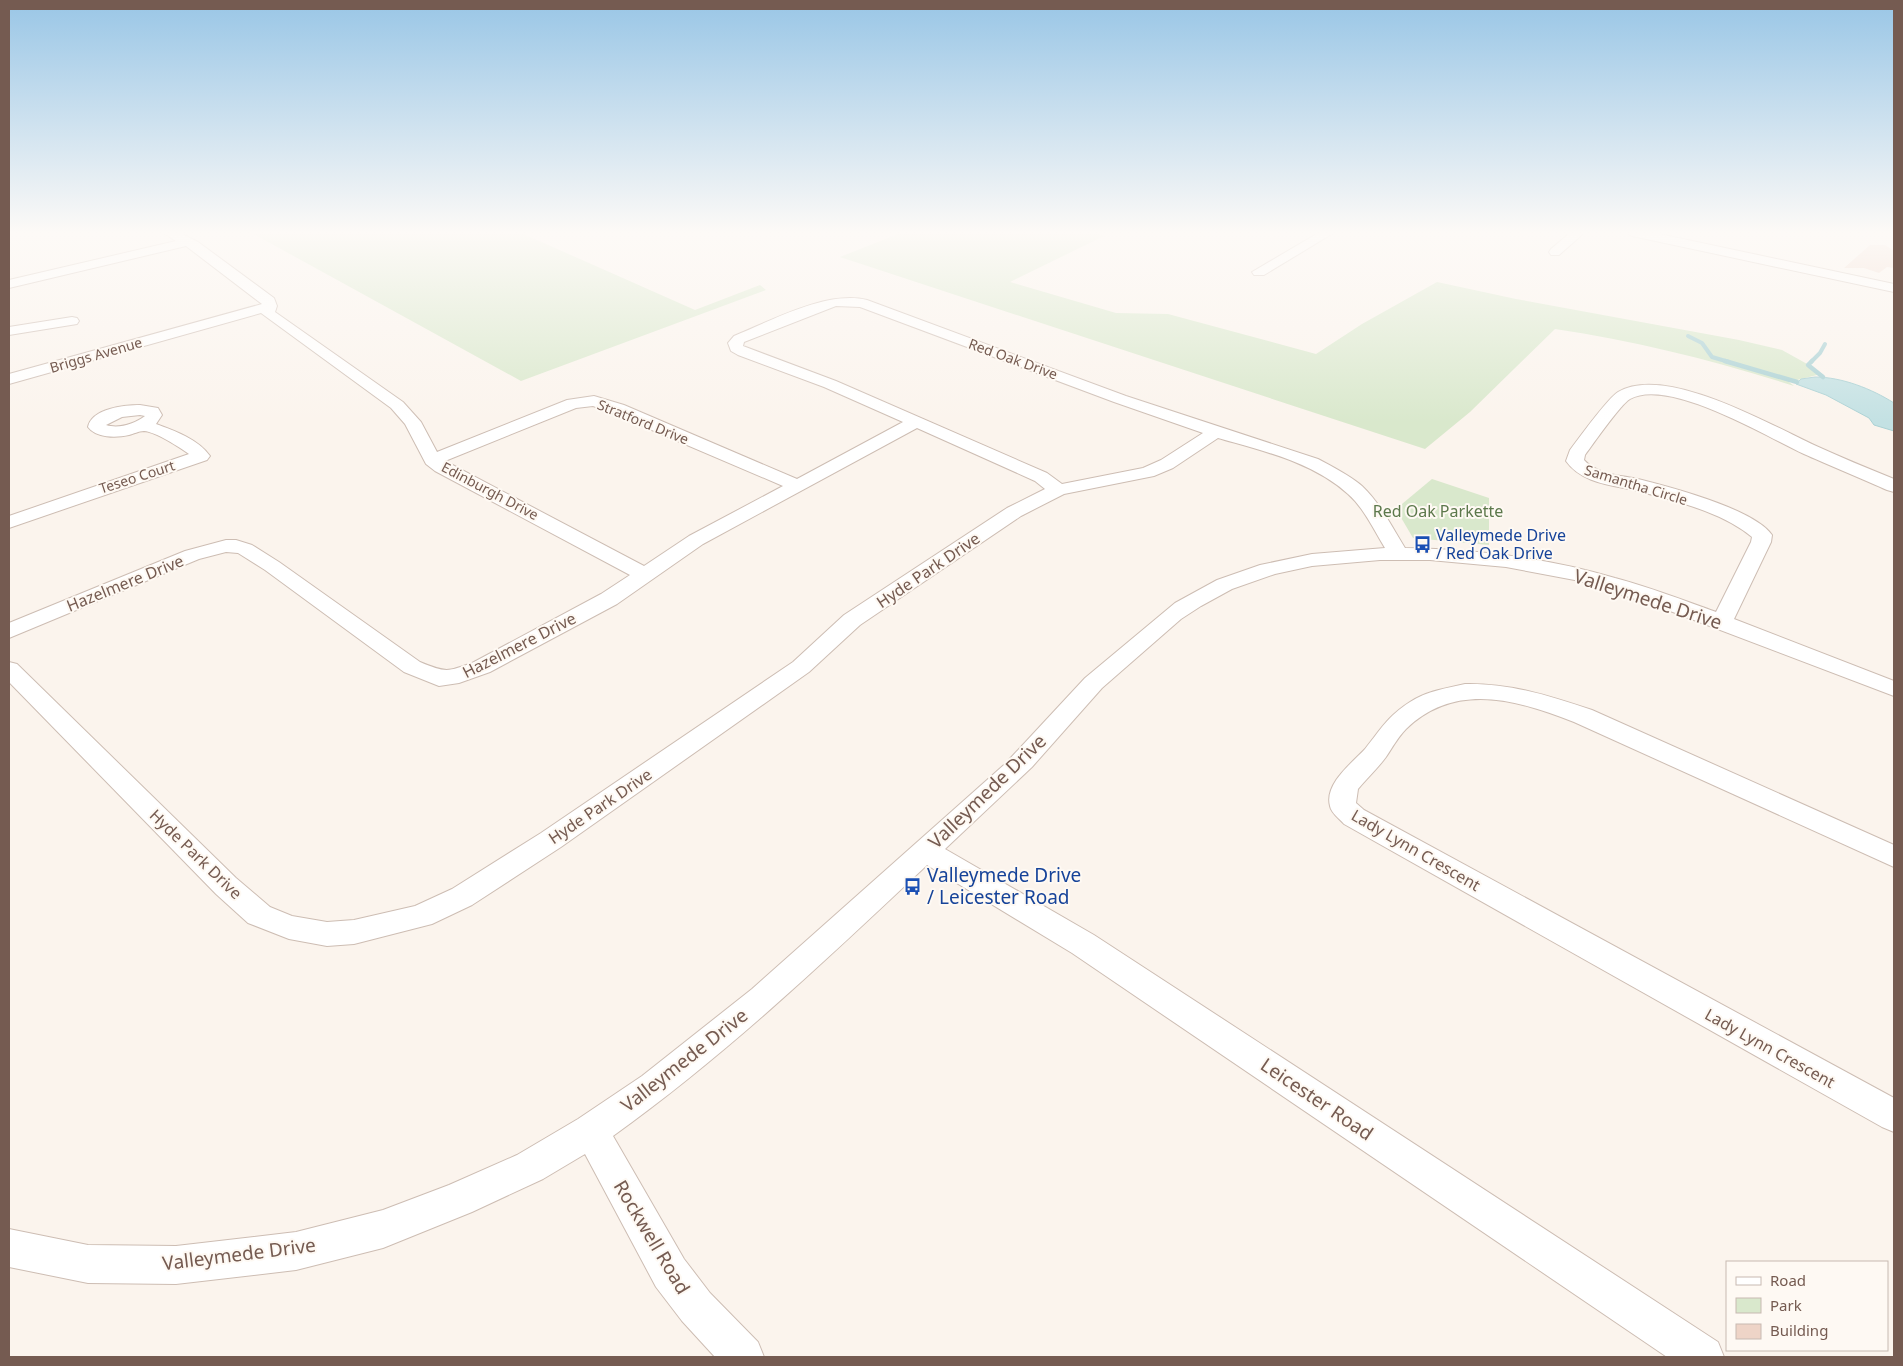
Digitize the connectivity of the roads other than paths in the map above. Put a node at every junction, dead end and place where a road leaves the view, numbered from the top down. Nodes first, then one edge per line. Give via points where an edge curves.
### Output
1 (263, 296) edge
2 (270, 306) junction
3 (72, 321) dead end
4 (9, 331) edge
5 (10, 377) edge
6 (916, 422) junction
7 (142, 425) dead end
8 (1216, 432) junction
9 (432, 460) junction
10 (796, 486) junction
11 (1894, 486) edge
12 (1058, 490) junction
13 (9, 522) edge
14 (1399, 554) junction
15 (646, 575) junction
16 (1722, 622) junction
17 (9, 631) edge
18 (9, 669) edge
19 (1894, 689) edge
20 (924, 851) junction
21 (1894, 857) edge
22 (1894, 1116) edge
23 (591, 1131) junction
24 (9, 1248) edge
25 (743, 1357) edge
26 (1703, 1357) edge

1 - 2 street via 270,301
2 - 5 street, Briggs Avenue
2 - 9 street, Edinburgh Drive via 268,312 397,405 413,422
3 - 4 street
6 - 8 street, Red Oak Drive via 830,384 744,352 736,348 735,343 824,305 862,303
6 - 10 street, Hazelmere Drive
6 - 12 street, Red Oak Drive via 1041,478
7 - 13 street, Teseo Court via 163,432 201,456
8 - 12 street, Hyde Park Drive via 1167,464 1148,472
8 - 14 street, Red Oak Drive via 1280,451 1338,477 1356,491 1373,512
9 - 10 street, Stratford Drive via 573,403 594,401 618,408
9 - 15 street, Edinburgh Drive
10 - 15 street, Hazelmere Drive via 696,540
11 - 16 street, Samantha Circle via 1719,406 1652,388 1630,391 1623,396 1576,454 1578,466 1596,475 1664,493 1736,518 1756,528 1762,535
12 - 18 street, Hyde Park Drive via 1014,512 852,620 801,667 551,840 462,897 421,916 354,932 318,933 289,927 259,914 226,886
14 - 16 street, Valleymede Drive via 1449,554 1582,575
14 - 20 street, Valleymede Drive via 1344,555 1306,561 1258,572 1204,594 1166,620 1085,691 1038,748
15 - 17 street, Hazelmere Drive via 609,599 482,667 439,679 412,667 272,566 236,546 192,555
16 - 19 street, Valleymede Drive
20 - 23 street, Valleymede Drive via 762,998 654,1087
20 - 26 street, Leicester Road via 1083,944
21 - 22 street, Lady Lynn Crescent via 1583,716 1507,692 1478,690 1449,694 1420,706 1398,723 1344,789 1343,806 1354,817
23 - 24 street, Valleymede Drive via 530,1167 458,1199 383,1229 296,1251 176,1266 88,1264
23 - 25 street, Rockwell Road via 670,1273 696,1307

